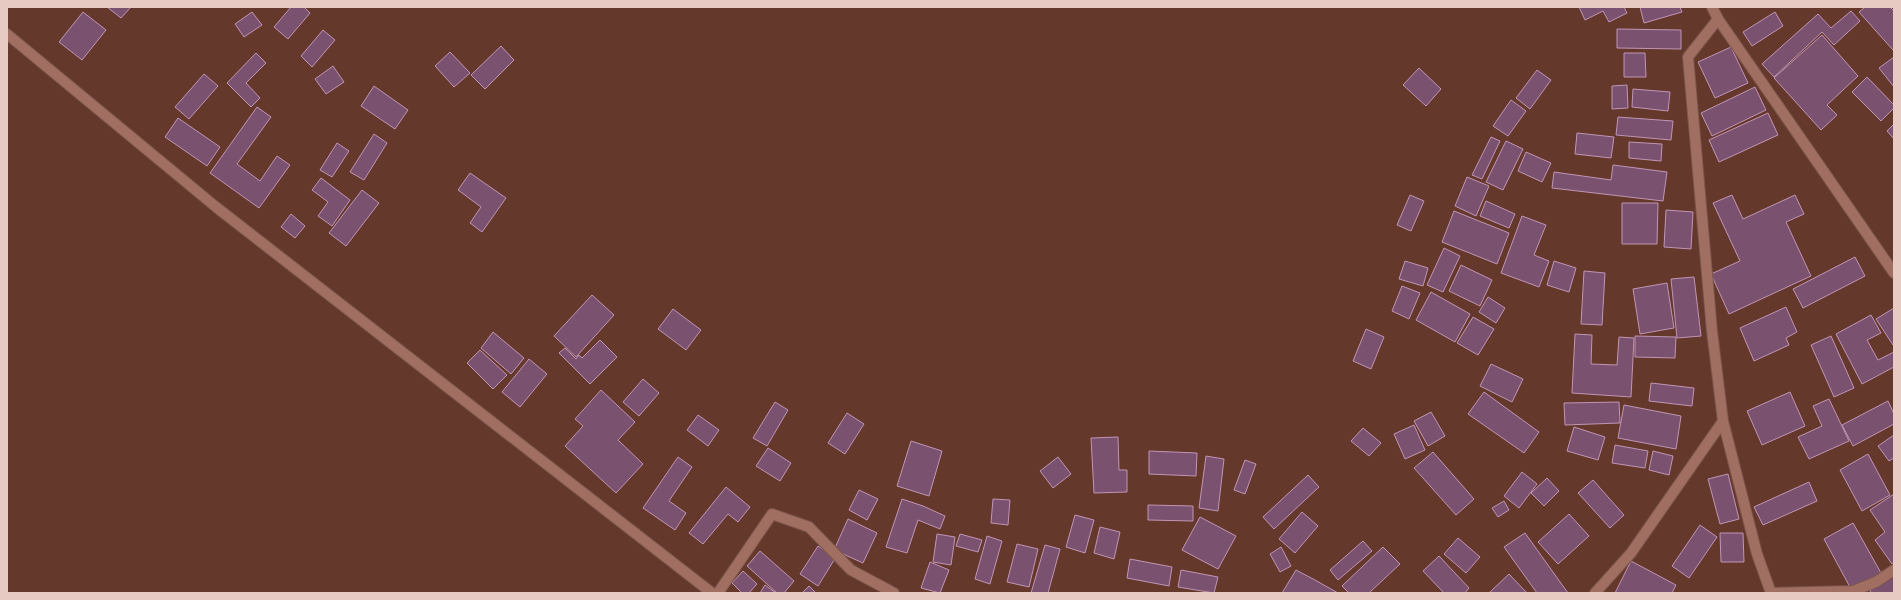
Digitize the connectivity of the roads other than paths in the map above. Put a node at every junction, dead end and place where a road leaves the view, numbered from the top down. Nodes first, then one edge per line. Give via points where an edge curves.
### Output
1 (1712, 7) edge
2 (1718, 19) junction
3 (7, 34) edge
4 (1894, 273) edge
5 (1723, 421) junction
6 (1894, 570) edge
7 (712, 593) edge
8 (718, 593) edge
9 (894, 593) edge
10 (1595, 593) edge
11 (1771, 593) edge

1 - 2 street
2 - 4 street
2 - 5 street via 1688,58 1712,331
3 - 7 street via 216,207
5 - 10 street via 1631,553
5 - 11 street via 1757,554
6 - 11 street via 1876,582 1852,591
8 - 9 street via 772,514 809,527 851,570

